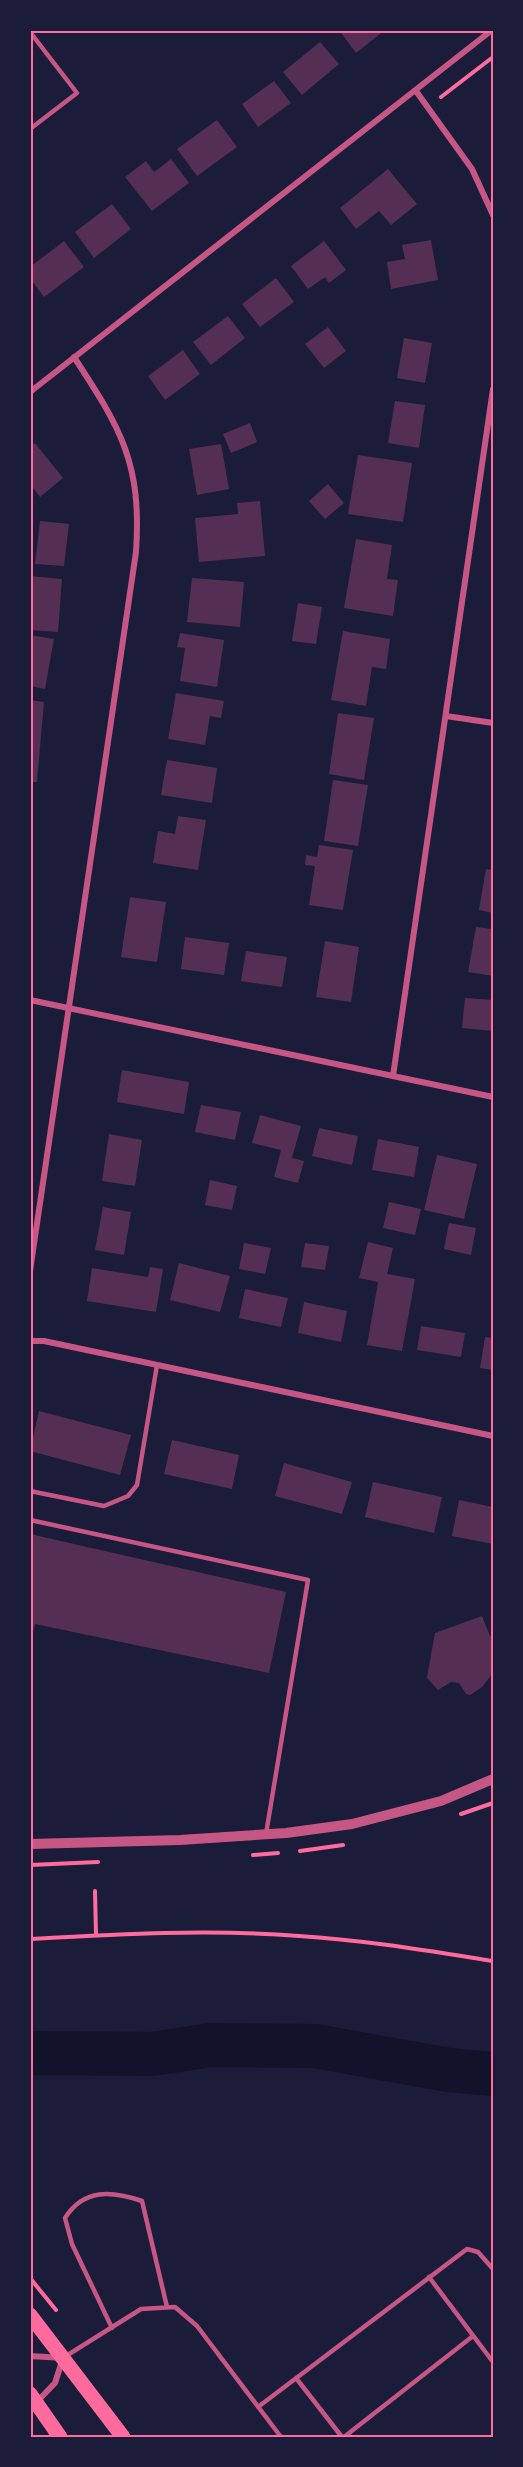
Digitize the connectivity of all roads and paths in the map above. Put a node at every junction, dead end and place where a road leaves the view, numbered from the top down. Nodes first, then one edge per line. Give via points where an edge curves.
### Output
1 (492, 30) edge
2 (30, 32) edge
3 (493, 57) edge
4 (416, 91) junction
5 (441, 97) dead end
6 (30, 129) edge
7 (493, 215) edge
8 (74, 357) junction
9 (493, 389) edge
10 (30, 392) edge
11 (446, 716) junction
12 (493, 723) edge
13 (30, 1000) edge
14 (69, 1009) junction
15 (393, 1076) junction
16 (493, 1097) edge
17 (30, 1271) edge
18 (30, 1341) edge
19 (157, 1365) junction
20 (493, 1436) edge
21 (30, 1491) edge
22 (30, 1520) edge
23 (493, 1779) edge
24 (266, 1834) junction
25 (30, 1844) edge
26 (95, 1891) dead end
27 (96, 1935) junction
28 (30, 1938) edge
29 (493, 1961) edge
30 (493, 2270) edge
31 (429, 2277) junction
32 (30, 2278) edge
33 (167, 2307) junction
34 (56, 2310) dead end
35 (30, 2315) edge
36 (112, 2328) junction
37 (473, 2336) junction
38 (30, 2356) edge
39 (63, 2358) junction
40 (493, 2362) edge
41 (296, 2378) junction
42 (32, 2402) edge
43 (258, 2407) junction
44 (60, 2437) edge
45 (123, 2437) edge
46 (281, 2437) edge
47 (343, 2437) edge

1 - 4 street
2 - 6 lane via 77,93
3 - 5 path
4 - 7 street via 472,169
4 - 8 street
8 - 10 street
8 - 14 street via 124,440 134,476 138,518
9 - 11 street
11 - 12 street
11 - 15 street
13 - 14 street
14 - 15 street
14 - 17 street
15 - 16 street
18 - 19 street
19 - 20 street
19 - 21 lane via 136,1485 128,1496 104,1506
22 - 24 lane via 308,1580
23 - 24 street via 441,1801 352,1824
24 - 25 street
26 - 27 path
27 - 28 path
27 - 29 path via 297,1935
30 - 31 lane via 478,2252 467,2249
31 - 37 lane
31 - 41 lane
32 - 34 path
33 - 36 lane via 141,2309
33 - 36 lane via 142,2201 122,2194 101,2193 73,2205 64,2218 72,2244
33 - 43 lane via 176,2307 197,2326
35 - 39 main road
36 - 39 lane
37 - 40 lane
37 - 47 lane
38 - 39 street
39 - 42 street via 55,2383
39 - 45 main road
41 - 43 lane
41 - 47 lane
42 - 44 main road
43 - 46 lane

